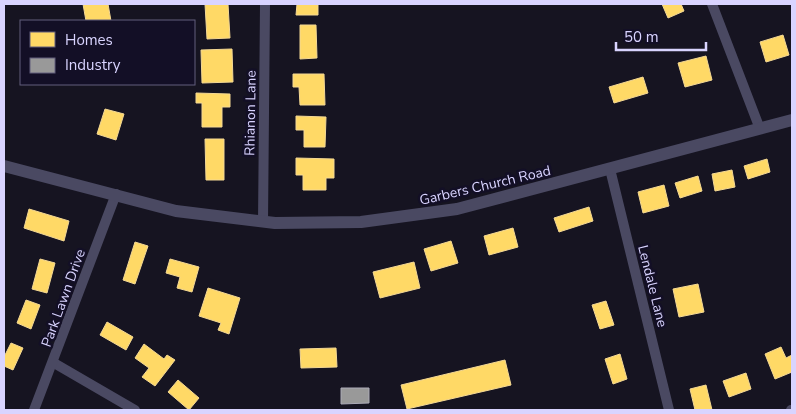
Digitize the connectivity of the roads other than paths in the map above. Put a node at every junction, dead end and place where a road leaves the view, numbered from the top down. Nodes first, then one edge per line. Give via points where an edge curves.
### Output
1 (265, 4) edge
2 (712, 4) edge
3 (792, 120) edge
4 (760, 129) junction
5 (4, 166) edge
6 (610, 169) junction
7 (116, 194) junction
8 (263, 222) junction
9 (54, 363) junction
10 (34, 410) edge
11 (135, 410) edge
12 (669, 410) edge

1 - 8 street, Rhianon Lane
2 - 4 street
3 - 4 street, Garbers Church Road
4 - 6 street, Garbers Church Road
5 - 7 street, Garbers Church Road
6 - 8 street, Garbers Church Road via 457,210 361,222
6 - 12 street, Lendale Lane
7 - 8 street, Garbers Church Road via 176,211
7 - 9 street, Park Lawn Drive
9 - 10 street, Park Lawn Drive
9 - 11 street

